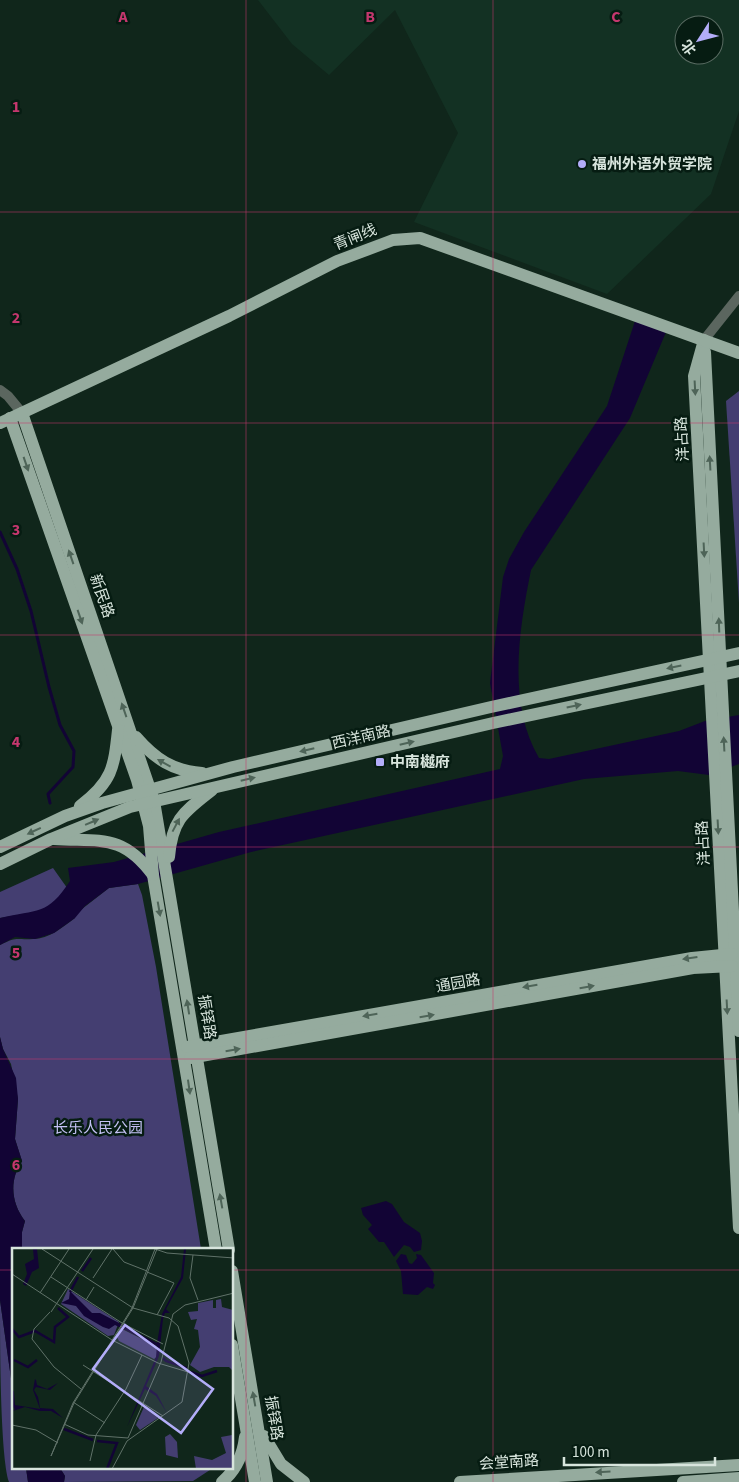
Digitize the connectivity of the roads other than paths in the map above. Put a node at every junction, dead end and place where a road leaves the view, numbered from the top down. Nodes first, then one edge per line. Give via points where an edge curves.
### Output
1 (739, 296) edge
2 (704, 340) junction
3 (739, 353) edge
4 (0, 390) edge
5 (11, 418) edge
6 (739, 653) edge
7 (715, 659) junction
8 (739, 671) edge
9 (716, 676) junction
10 (125, 729) junction
11 (209, 774) junction
12 (216, 787) junction
13 (147, 797) junction
14 (65, 816) junction
15 (51, 839) junction
16 (0, 847) edge
17 (0, 864) edge
18 (167, 872) junction
19 (153, 875) junction
20 (733, 960) edge
21 (739, 1031) edge
22 (190, 1052) junction
23 (739, 1228) edge
24 (216, 1248) edge
25 (229, 1248) edge
26 (234, 1286) edge
27 (234, 1353) edge
28 (252, 1422) junction
29 (739, 1465) edge
30 (234, 1468) edge
31 (233, 1470) edge
32 (739, 1478) edge
33 (534, 1479) edge
34 (222, 1482) edge
35 (255, 1482) edge
36 (268, 1482) edge
37 (304, 1482) edge
38 (460, 1482) edge
39 (683, 1482) edge

1 - 2 street
2 - 3 main road, 青闸线
2 - 5 main road, 青闸线 via 420,238 393,240 337,261 230,316
2 - 7 main road, 洋占路
4 - 5 street via 8,396
5 - 10 main road, 新民路
6 - 7 main road, 西洋南路
7 - 9 main road, 洋占路
7 -> 11 main road, 西洋南路 via 491,707
8 - 9 main road, 西洋南路
12 -> 9 main road, 西洋南路
9 - 20 main road, 洋占路
11 -> 10 main road via 183,771 158,760
10 - 13 main road, 新民路
10 - 14 main road via 104,785 97,794
11 - 13 main road, 西洋南路
12 - 13 main road, 西洋南路
18 -> 12 main road via 170,839 178,820
13 - 14 main road, 西洋南路
15 -> 13 main road, 西洋南路
13 - 18 main road, 振铎路
13 - 19 main road, 振铎路
14 -> 16 main road, 西洋南路
15 - 17 main road, 西洋南路
15 - 19 main road via 114,842 135,853
22 -> 18 main road, 振铎路
19 -> 22 main road, 振铎路
20 - 21 main road, 洋占路
20 - 22 main road, 通园路
20 -> 23 main road, 洋占路
22 -> 24 main road, 振铎路
25 -> 22 main road, 振铎路
28 -> 26 main road, 振铎路
27 - 28 main road, 振铎路
28 - 30 main road
28 - 35 main road, 振铎路
28 - 36 main road, 振铎路
28 - 37 main road via 280,1464
29 -> 33 main road, 会堂南路
31 - 34 main road
32 - 39 main road
33 - 38 main road, 会堂南路

